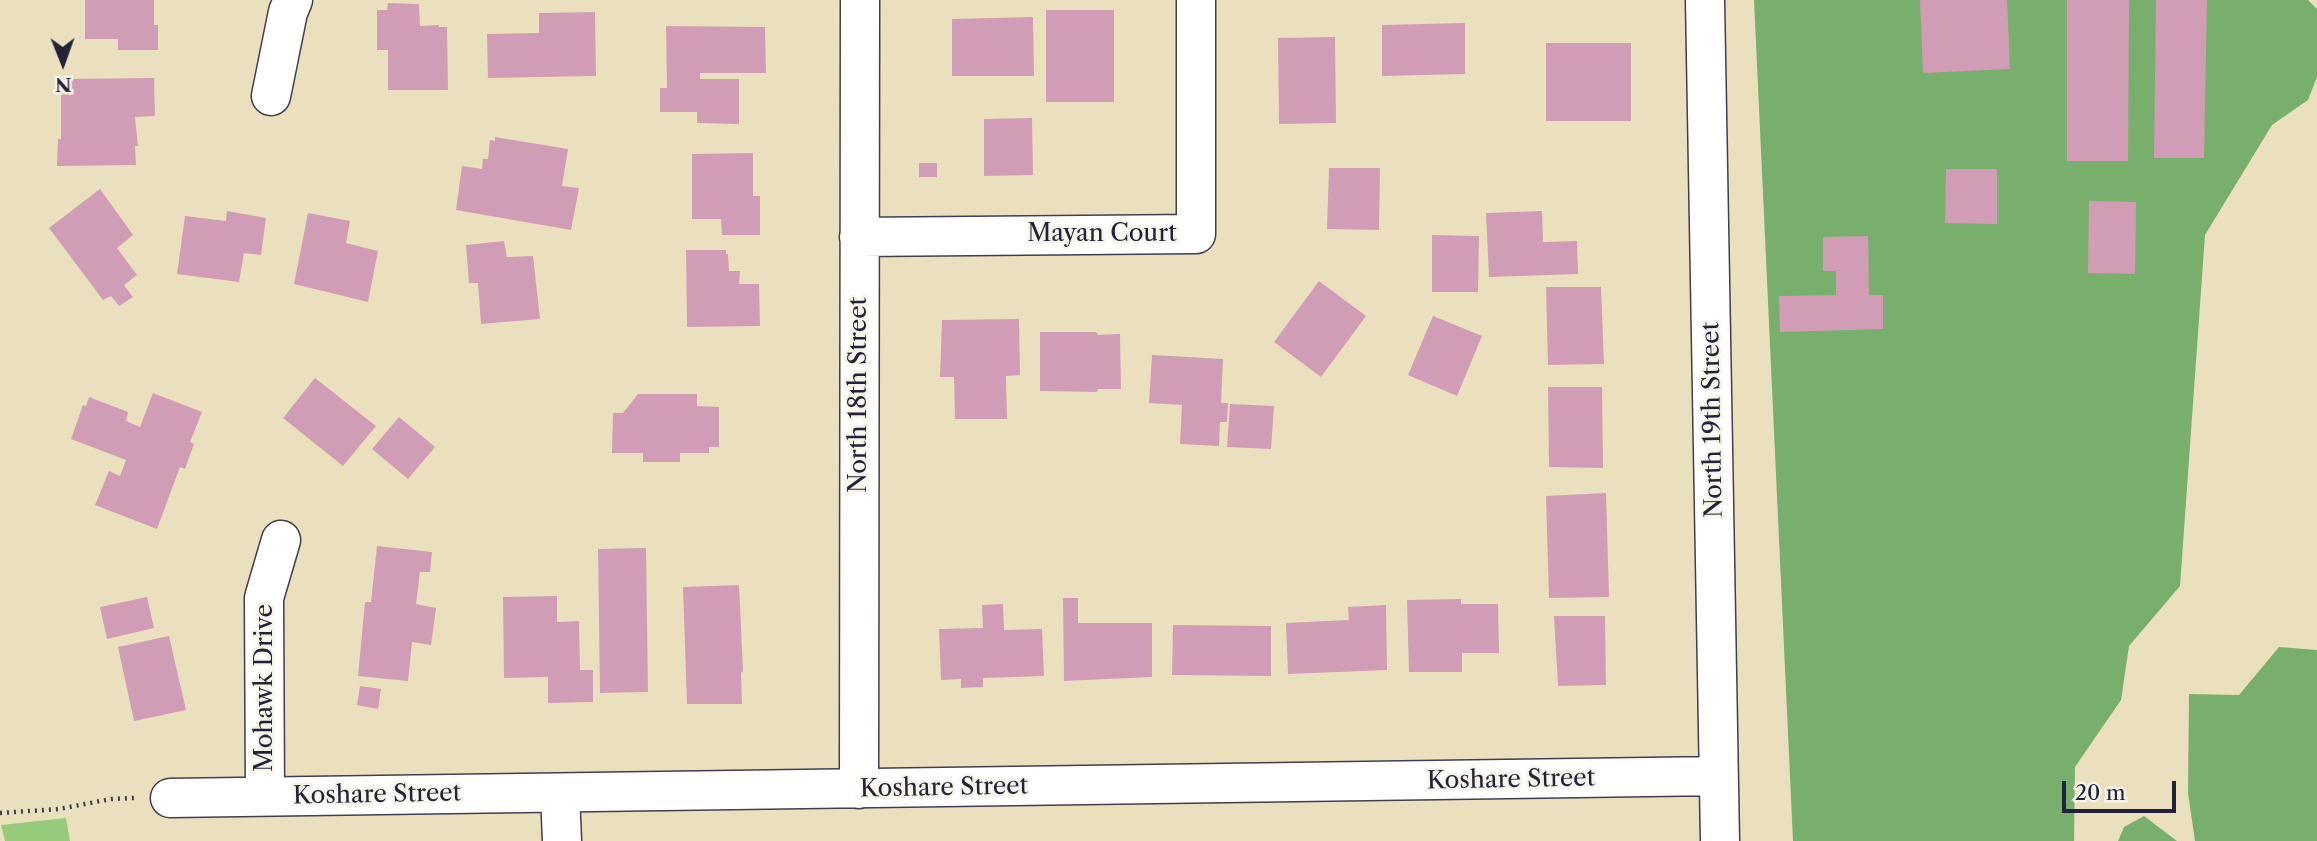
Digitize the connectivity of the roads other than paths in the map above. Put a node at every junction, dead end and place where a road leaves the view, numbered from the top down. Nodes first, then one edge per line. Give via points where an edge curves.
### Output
1 (293, 0) edge
2 (860, 0) edge
3 (1196, 0) edge
4 (1705, 0) edge
5 (271, 96) dead end
6 (859, 237) junction
7 (281, 541) dead end
8 (1718, 776) junction
9 (859, 789) junction
10 (561, 793) junction
11 (265, 796) junction
12 (170, 798) road end
13 (562, 841) edge
14 (1720, 841) edge

1 - 5 street
2 - 6 street, North 18th Street
3 - 6 street, Mayan Court via 1196,234
4 - 8 street, North 19th Street
6 - 9 street, North 18th Street
7 - 11 street, Mohawk Drive via 264,598
8 - 9 street, Koshare Street
8 - 14 street, North 19th Street
9 - 10 street, Koshare Street
10 - 11 street, Koshare Street
10 - 13 street
11 - 12 street, Koshare Street

